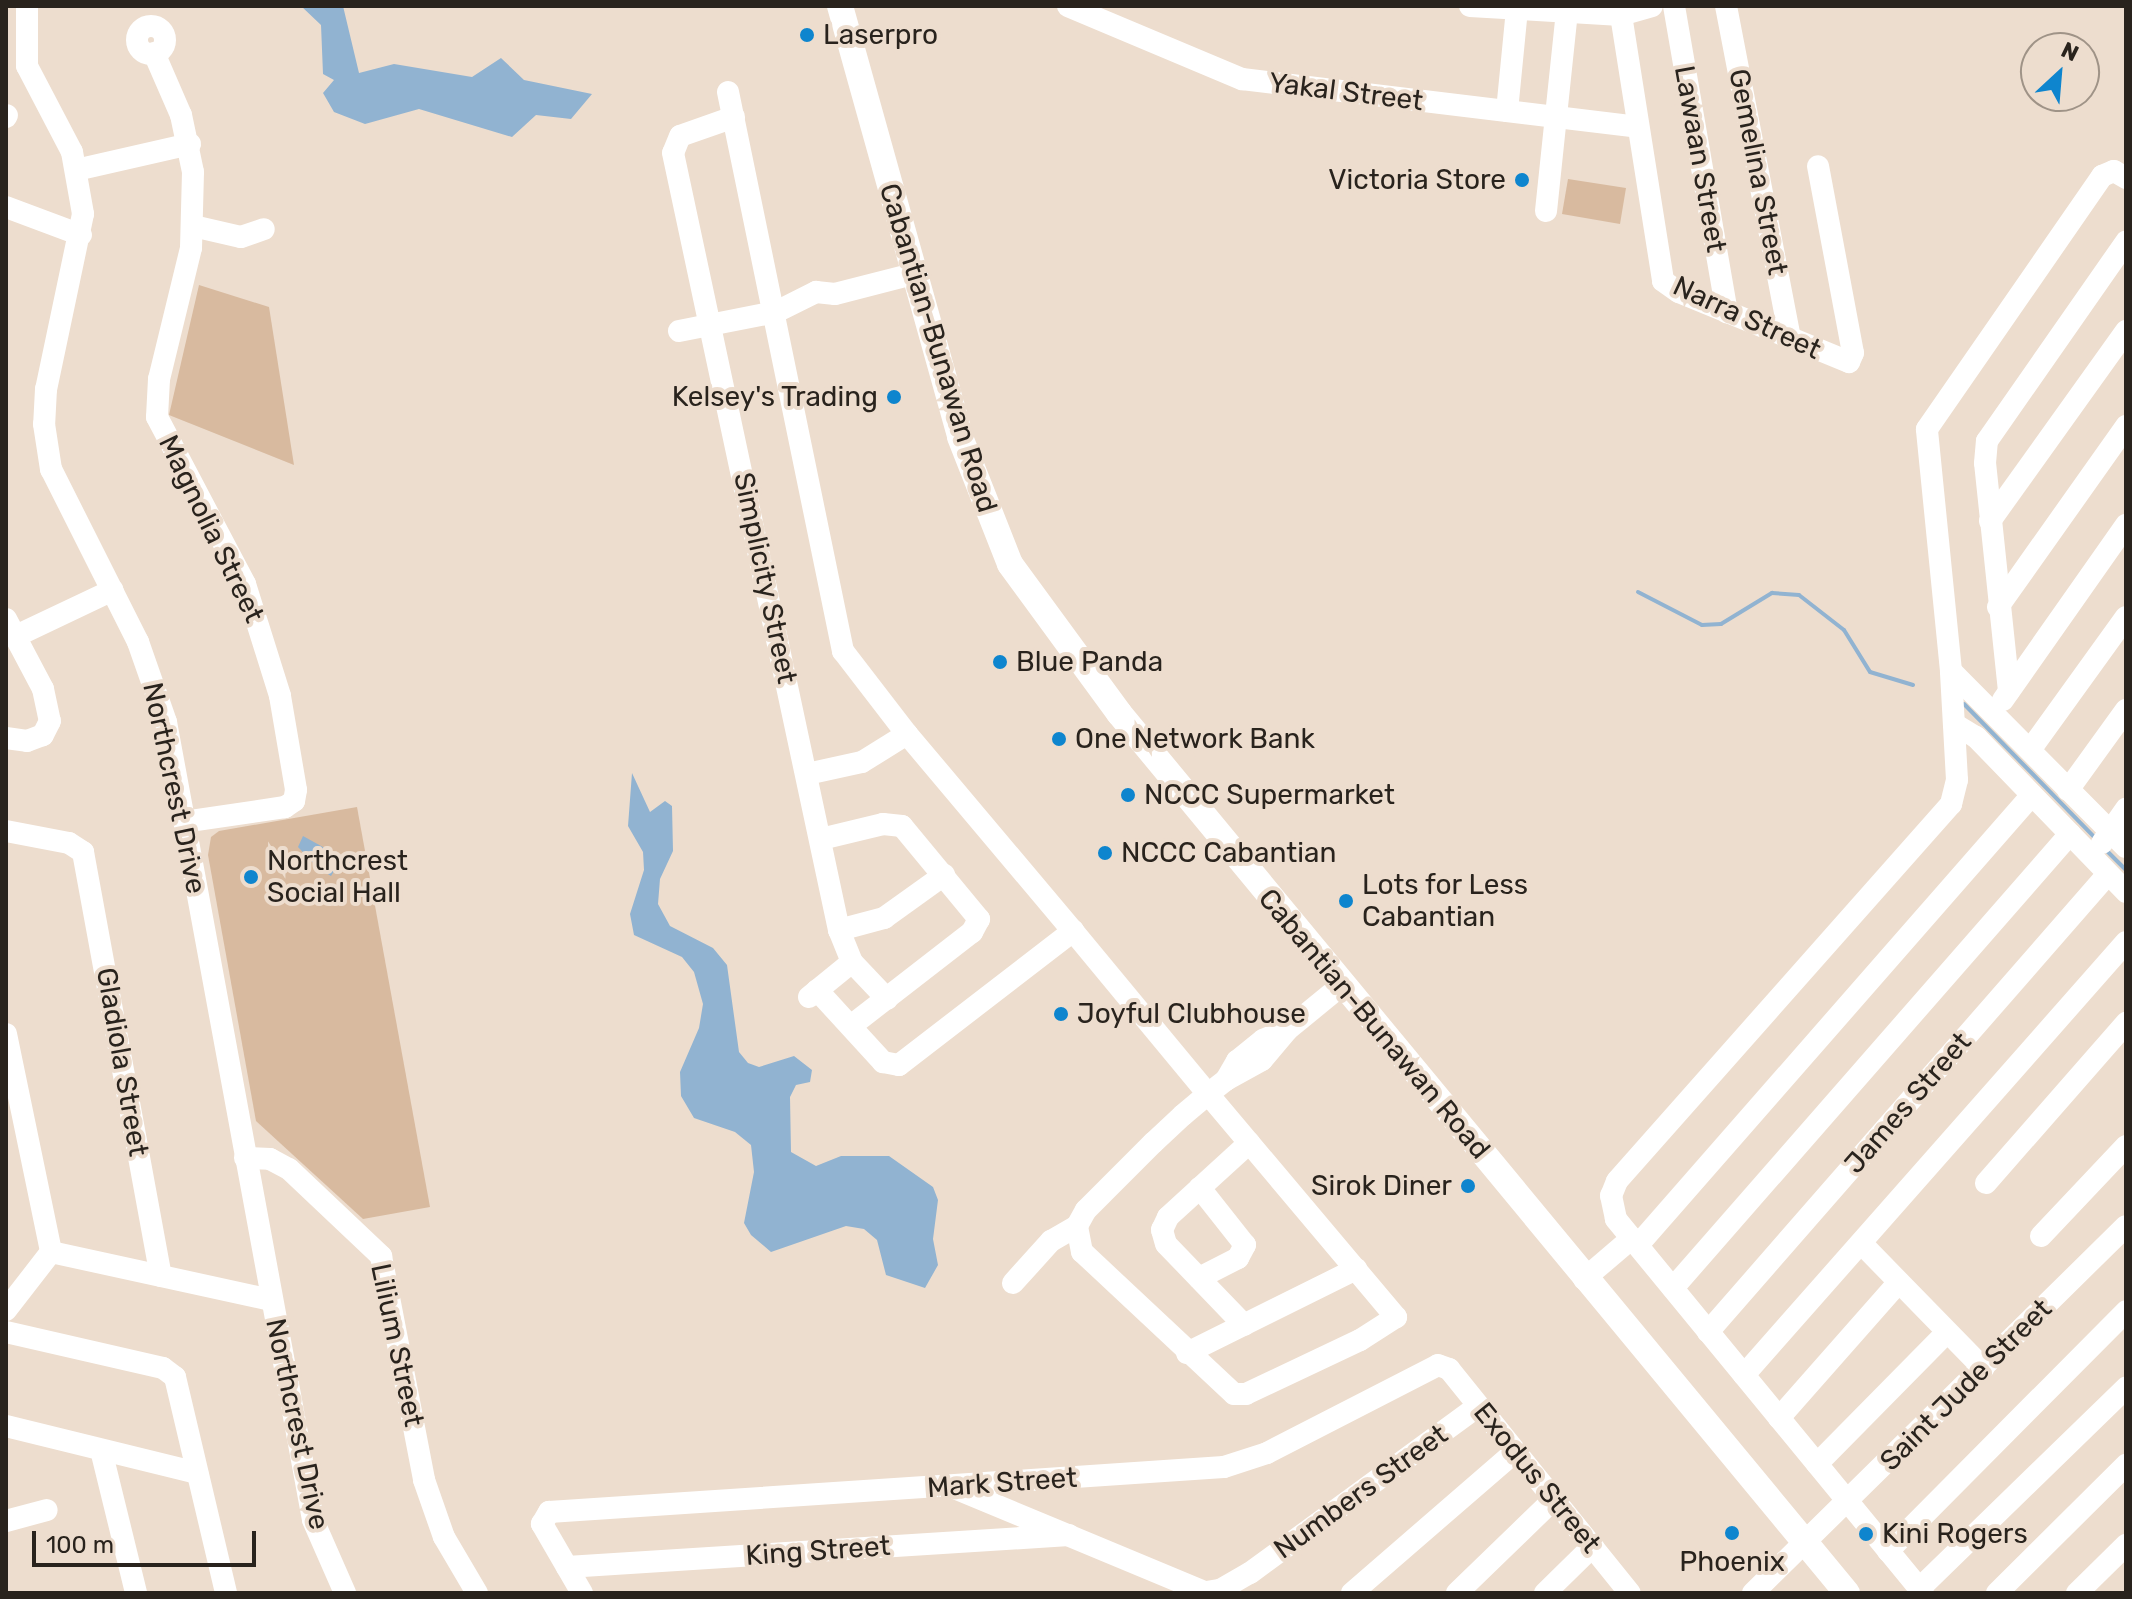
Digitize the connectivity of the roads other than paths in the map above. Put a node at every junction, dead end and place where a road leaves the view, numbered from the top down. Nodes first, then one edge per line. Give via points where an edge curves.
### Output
1 (27, 6) edge
2 (840, 6) edge
3 (1068, 6) edge
4 (1470, 6) edge
5 (1652, 6) edge
6 (1674, 6) edge
7 (1726, 6) edge
8 (1517, 9) junction
9 (1567, 11) junction
10 (1621, 15) junction
11 (154, 53) dead end
12 (17, 67) edge
13 (728, 92) dead end
14 (1507, 111) junction
15 (734, 117) junction
16 (1556, 117) junction
17 (1638, 127) junction
18 (190, 144) junction
19 (1818, 166) dead end
20 (76, 170) junction
21 (2126, 178) edge
22 (6, 207) edge
23 (1546, 211) dead end
24 (193, 226) junction
25 (264, 229) dead end
26 (81, 235) junction
27 (2126, 242) edge
28 (913, 274) junction
29 (784, 309) junction
30 (1727, 312) junction
31 (709, 325) junction
32 (679, 331) dead end
33 (2126, 331) edge
34 (1790, 339) junction
35 (2126, 426) edge
36 (1990, 521) junction
37 (2126, 525) edge
38 (113, 590) junction
39 (1998, 607) junction
40 (2126, 617) edge
41 (11, 628) edge
42 (1951, 671) junction
43 (2009, 691) junction
44 (2126, 710) edge
45 (1993, 713) junction
46 (1954, 724) junction
47 (907, 734) junction
48 (6, 738) edge
49 (2030, 750) junction
50 (807, 774) junction
51 (2068, 790) junction
52 (2032, 795) junction
53 (2126, 809) edge
54 (184, 822) junction
55 (6, 831) edge
56 (2070, 834) junction
57 (821, 839) junction
58 (2118, 839) edge
59 (2092, 857) junction
60 (2108, 874) junction
61 (944, 875) junction
62 (2126, 892) edge
63 (839, 930) junction
64 (1073, 931) junction
65 (2126, 942) edge
66 (852, 962) junction
67 (1342, 985) junction
68 (887, 999) junction
69 (2126, 1023) edge
70 (851, 1026) junction
71 (6, 1034) edge
72 (1208, 1094) junction
73 (20, 1114) junction
74 (6, 1138) edge
75 (1249, 1143) junction
76 (2126, 1146) edge
77 (245, 1158) junction
78 (1986, 1183) dead end
79 (1200, 1188) junction
80 (1077, 1226) junction
81 (2126, 1226) edge
82 (2041, 1236) dead end
83 (1635, 1242) junction
84 (1861, 1243) junction
85 (51, 1252) junction
86 (1356, 1269) junction
87 (161, 1276) junction
88 (1199, 1278) junction
89 (1584, 1279) junction
90 (1899, 1282) junction
91 (1013, 1283) dead end
92 (1673, 1288) junction
93 (271, 1300) junction
94 (6, 1310) edge
95 (2126, 1311) edge
96 (1244, 1325) junction
97 (6, 1332) edge
98 (1708, 1332) junction
99 (1947, 1332) junction
100 (1187, 1353) junction
101 (1442, 1365) joint
102 (1983, 1368) junction
103 (1744, 1375) junction
104 (2126, 1388) edge
105 (1478, 1406) junction
106 (1779, 1418) junction
107 (6, 1426) edge
108 (101, 1450) junction
109 (1515, 1452) junction
110 (1817, 1464) junction
111 (2126, 1465) edge
112 (197, 1473) junction
113 (952, 1487) junction
114 (1554, 1499) junction
115 (1848, 1502) junction
116 (47, 1510) dead end
117 (6, 1521) edge
118 (1069, 1535) junction
119 (1805, 1544) junction
120 (2126, 1545) edge
121 (1593, 1546) junction
122 (1888, 1551) junction
123 (567, 1567) junction
124 (1921, 1591) edge
125 (1214, 1592) edge
126 (136, 1593) edge
127 (226, 1593) edge
128 (345, 1593) edge
129 (477, 1593) edge
130 (582, 1593) edge
131 (1352, 1593) edge
132 (1457, 1593) edge
133 (1545, 1593) edge
134 (1630, 1593) edge
135 (1753, 1593) edge
136 (1847, 1593) edge
137 (1997, 1593) edge
138 (2077, 1593) edge

1 - 12 street, Northcrest Drive
2 - 28 main road, Cabantian-Bunawan Road
3 - 14 street, Yakal Street via 1242,79
4 - 8 street
5 - 10 street
6 - 30 street, Lawaan Street
7 - 34 street, Gemelina Street
8 - 9 street
8 - 14 street
9 - 10 street
9 - 16 street
10 - 17 street, Narra Street
11 - 18 street, Magnolia Street
12 - 20 street, Northcrest Drive via 64,133
13 - 15 street
14 - 16 street, Yakal Street
15 - 29 street
15 - 31 street, Simplicity Street via 674,143
16 - 17 street, Yakal Street
16 - 23 street
17 - 30 street, Narra Street via 1663,281
18 - 20 street
18 - 24 street, Magnolia Street
19 - 34 street, Narra Street via 1853,357 1844,362
20 - 26 street, Northcrest Drive
21 - 42 street via 2114,171 2102,176 1929,423 1926,442
22 - 26 street
24 - 25 street via 241,237
24 - 54 street, Magnolia Street via 159,379 157,417 245,584 280,696 296,790 294,801 285,807
26 - 38 street, Northcrest Drive via 53,344 44,424 51,469 73,522
27 - 36 street via 1991,431 1985,463
28 - 29 street via 835,294 819,305
28 - 67 main road, Cabantian-Bunawan Road via 960,437 1010,564 1119,713
29 - 31 street
29 - 47 street via 843,651
30 - 34 street, Narra Street
31 - 32 street
31 - 50 street, Simplicity Street
33 - 36 street
35 - 39 street
36 - 39 street
37 - 43 street
38 - 41 street
38 - 54 street, Northcrest Drive via 154,683
39 - 43 street
40 - 49 street
41 - 48 street via 50,712 49,742
42 - 45 street
42 - 46 street
43 - 45 street
44 - 51 street
45 - 49 street
46 - 52 street via 1976,737
46 - 83 street via 1957,789 1947,810 1617,1181 1611,1211
47 - 50 street via 862,762
47 - 64 street
49 - 51 street
50 - 57 street, Simplicity Street
51 - 58 street
52 - 56 street
52 - 83 street
53 - 58 street
54 - 77 street, Northcrest Drive
55 - 87 street, Gladiola Street via 80,848
56 - 59 street
56 - 92 street
57 - 61 street via 894,823 909,831
57 - 63 street, Simplicity Street
58 - 59 street
59 - 60 street
60 - 62 street
60 - 98 street, James Street
61 - 63 street via 884,918
61 - 68 street via 977,913 979,924
63 - 66 street, Simplicity Street
64 - 70 street via 899,1065 883,1062
64 - 72 street
65 - 84 street
66 - 68 street, Simplicity Street
66 - 70 street via 813,993
67 - 72 street via 1287,1030 1252,1048
67 - 89 main road, Cabantian-Bunawan Road
68 - 70 street
69 - 78 street
71 - 73 street
72 - 75 street
72 - 80 street via 1086,1210
73 - 74 street
73 - 85 street
75 - 79 street
75 - 86 street
76 - 82 street
77 - 93 street, Northcrest Drive
77 - 129 street, Lilium Street via 270,1159 289,1169 381,1256 424,1480 444,1537
79 - 88 street via 1168,1217 1162,1230 1166,1244
79 - 88 street via 1245,1245 1238,1258
80 - 91 street via 1051,1241
80 - 100 street via 1082,1252
81 - 102 street, Saint Jude Street
83 - 89 street
83 - 92 street
84 - 90 street
84 - 103 street
85 - 87 street
85 - 94 street
86 - 96 street
86 - 100 street via 1396,1317 1376,1332 1240,1395 1222,1388
87 - 93 street
88 - 96 street
89 - 119 main road, Cabantian-Bunawan Road
90 - 99 street
90 - 106 street
92 - 98 street
93 - 128 street, Northcrest Drive via 313,1520
95 - 122 street
96 - 100 street
97 - 112 street via 163,1368 175,1377
98 - 103 street
99 - 102 street
99 - 110 street
101 - 105 street, Exodus Street
101 - 113 street, Mark Street via 1267,1453 1224,1467
102 - 115 street, Saint Jude Street
103 - 106 street
104 - 124 street
105 - 109 street, Exodus Street
105 - 125 street, Numbers Street
106 - 110 street
107 - 108 street
108 - 112 street
108 - 126 street
109 - 114 street, Exodus Street
109 - 131 street
110 - 115 street
111 - 137 street
112 - 127 street
113 - 118 street
113 - 123 street, Mark Street via 568,1509 542,1518
114 - 121 street, Exodus Street
114 - 132 street
115 - 119 street, Saint Jude Street
115 - 122 street
116 - 117 street
118 - 123 street, King Street
118 - 125 street
119 - 135 street, Saint Jude Street
119 - 136 main road, Cabantian-Bunawan Road
120 - 138 street
121 - 133 street
121 - 134 street, Exodus Street
122 - 124 street
123 - 130 street

